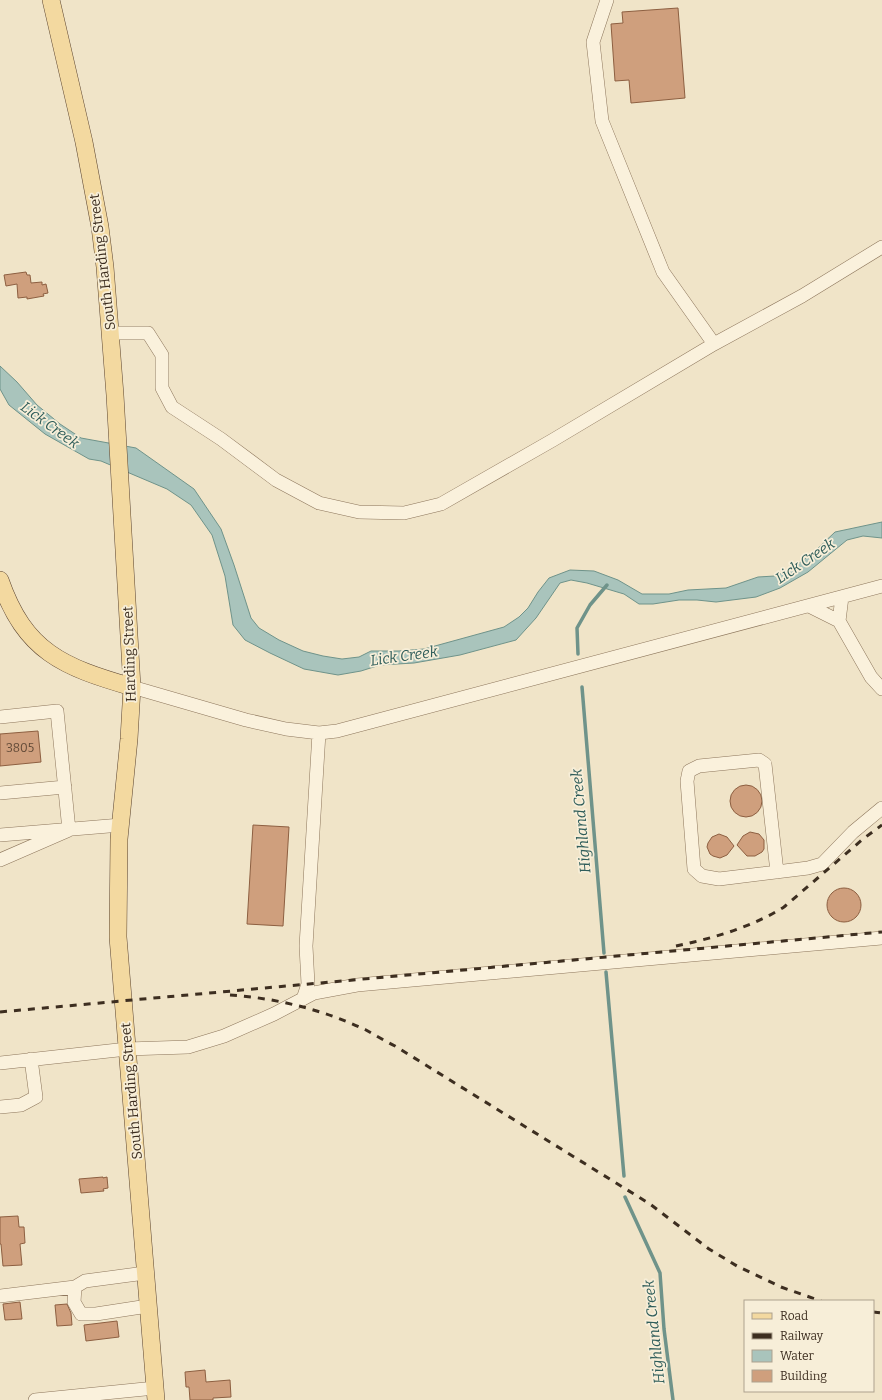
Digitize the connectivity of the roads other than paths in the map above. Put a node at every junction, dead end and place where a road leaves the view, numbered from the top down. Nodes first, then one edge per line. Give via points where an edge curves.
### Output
1 (51, 0) edge
2 (608, 0) edge
3 (882, 247) edge
4 (110, 333) junction
5 (714, 344) junction
6 (123, 527) joint
7 (881, 587) edge
8 (2, 591) edge
9 (842, 597) junction
10 (809, 606) junction
11 (839, 621) junction
12 (132, 687) junction
13 (882, 690) edge
14 (0, 717) edge
15 (319, 733) junction
16 (125, 781) joint
17 (65, 788) junction
18 (0, 793) edge
19 (882, 808) edge
20 (121, 825) junction
21 (69, 830) junction
22 (0, 835) edge
23 (0, 860) edge
24 (777, 872) junction
25 (882, 938) edge
26 (303, 999) junction
27 (127, 1049) junction
28 (31, 1059) junction
29 (0, 1063) edge
30 (0, 1107) edge
31 (145, 1273) junction
32 (75, 1287) junction
33 (0, 1296) edge
34 (148, 1306) junction
35 (155, 1394) edge
36 (36, 1400) edge

1 - 4 main road, South Harding Street via 97,206
2 - 5 lane via 593,42 602,121 663,272
3 - 5 lane via 802,296
4 - 5 lane via 148,334 162,355 162,388 172,407 276,480 319,503 359,512 404,514 441,504
4 - 6 main road, South Harding Street
6 - 12 main road, Harding Street
7 - 9 lane
8 - 12 main road via 27,631 52,656 92,675
9 - 10 lane
9 - 11 lane
10 - 11 lane
10 - 15 lane via 337,731
11 - 13 lane via 871,677
12 - 15 lane via 246,720
12 - 16 main road, Harding Street
14 - 17 lane via 57,711
15 - 26 lane via 306,946 308,984
16 - 20 main road, South Harding Street
17 - 18 lane
17 - 21 lane
19 - 24 lane via 853,832 822,864
20 - 21 lane
20 - 27 main road, South Harding Street via 118,936
21 - 22 lane
21 - 23 lane
24 - 24 lane via 719,879 702,876 694,869 686,781 689,771 699,766 759,760 765,764
25 - 26 lane via 357,985 314,993
26 - 27 lane via 224,1036 188,1047
27 - 28 lane
27 - 31 main road, South Harding Street
28 - 29 lane
28 - 30 lane via 36,1097 21,1105
31 - 32 lane via 86,1281
31 - 34 main road, South Harding Street
32 - 33 lane
32 - 34 lane via 74,1302 81,1314
34 - 35 main road, South Harding Street
35 - 36 lane

